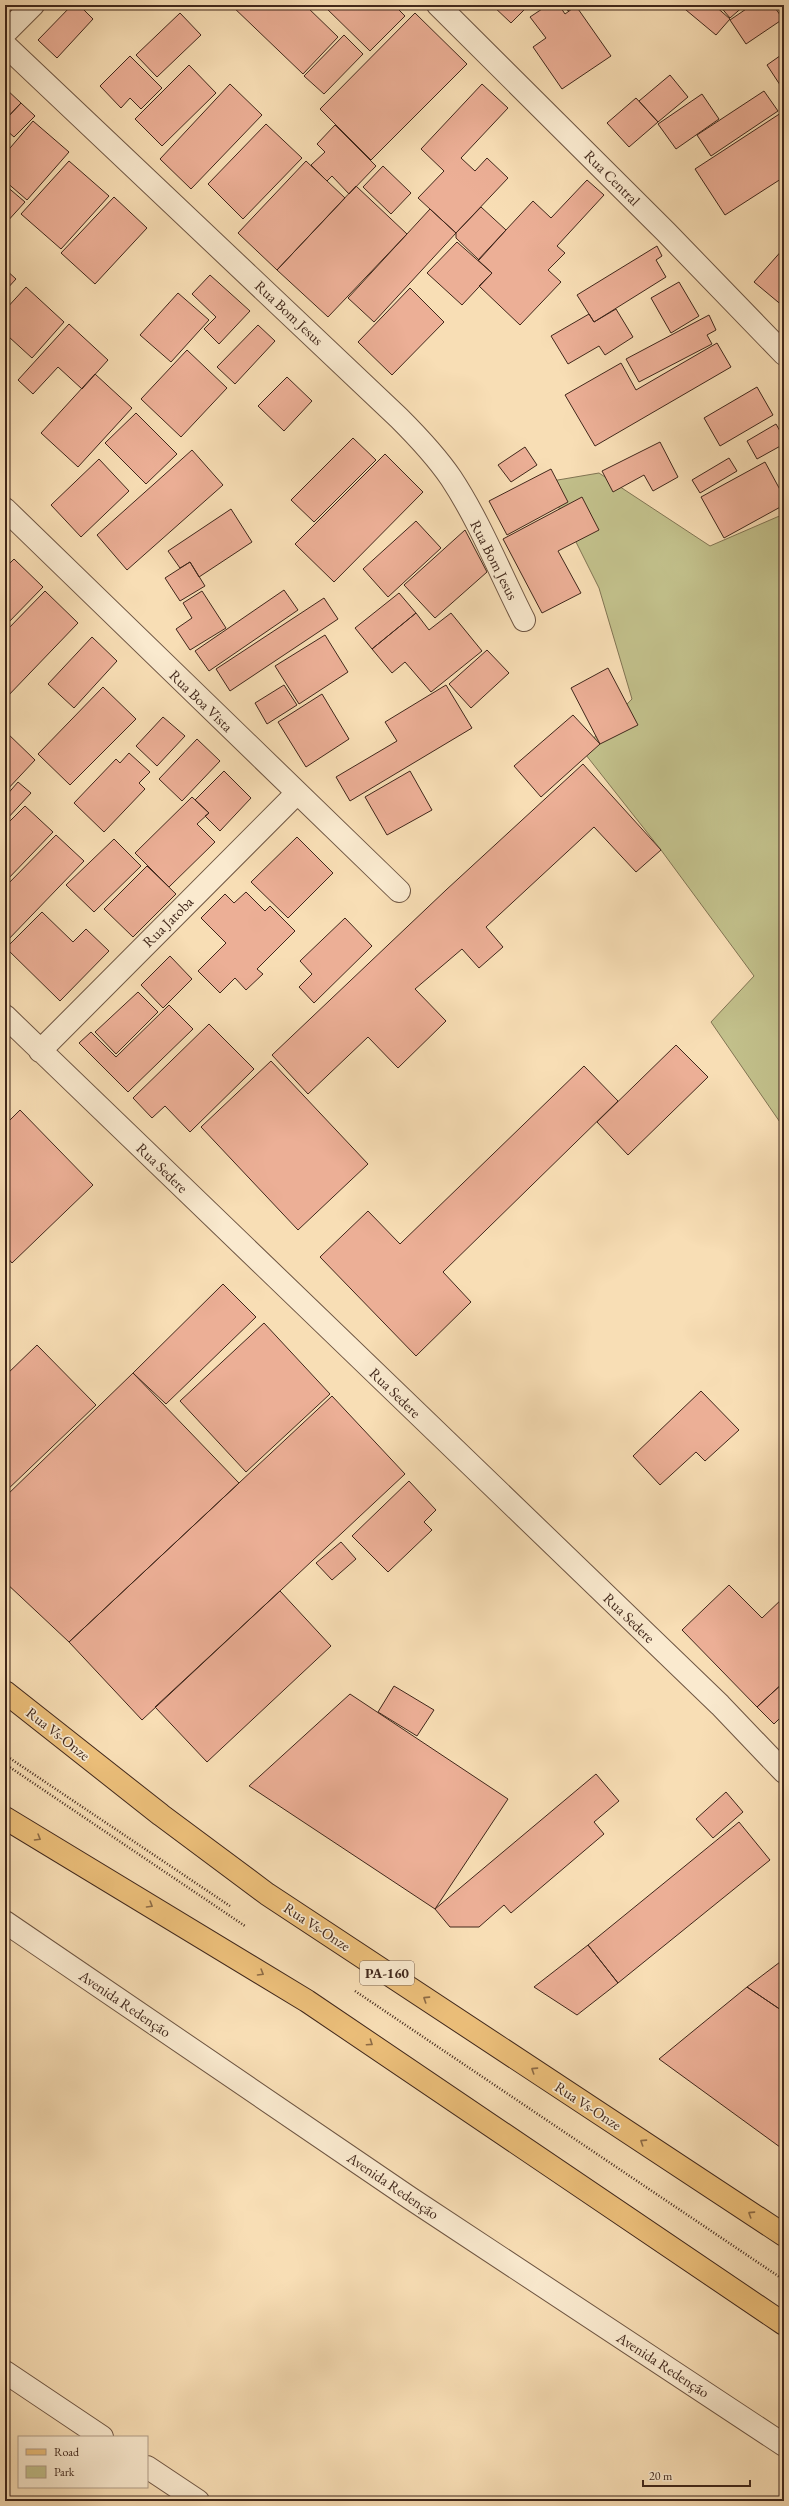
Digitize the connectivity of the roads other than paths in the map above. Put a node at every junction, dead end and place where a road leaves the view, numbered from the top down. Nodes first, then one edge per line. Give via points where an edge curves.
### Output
1 (33, 5) edge
2 (438, 5) edge
3 (5, 34) edge
4 (5, 45) edge
5 (784, 354) edge
6 (5, 509) edge
7 (524, 620) dead end
8 (296, 794) junction
9 (399, 891) dead end
10 (5, 1016) edge
11 (40, 1051) junction
12 (5, 1692) edge
13 (784, 1772) edge
14 (5, 1818) edge
15 (5, 1922) edge
16 (784, 2235) edge
17 (784, 2324) edge
18 (5, 2372) edge
19 (101, 2436) edge
20 (784, 2445) edge
21 (148, 2468) edge
22 (198, 2501) edge

1 - 3 street
2 - 5 street, Rua Central via 666,232
4 - 7 street, Rua Bom Jesus via 426,446 465,503
6 - 8 street, Rua Boa Vista
8 - 9 street, Rua Boa Vista
8 - 11 street, Rua Jatoba
10 - 11 street, Rua Sedere
11 - 13 street, Rua Sedere via 714,1699
16 -> 12 main road, Rua Vs-Onze / PA-160 via 267,1894 161,1815
14 -> 17 main road via 307,2001
15 - 20 street, Avenida Redenção via 410,2198
18 - 19 street
21 - 22 street

